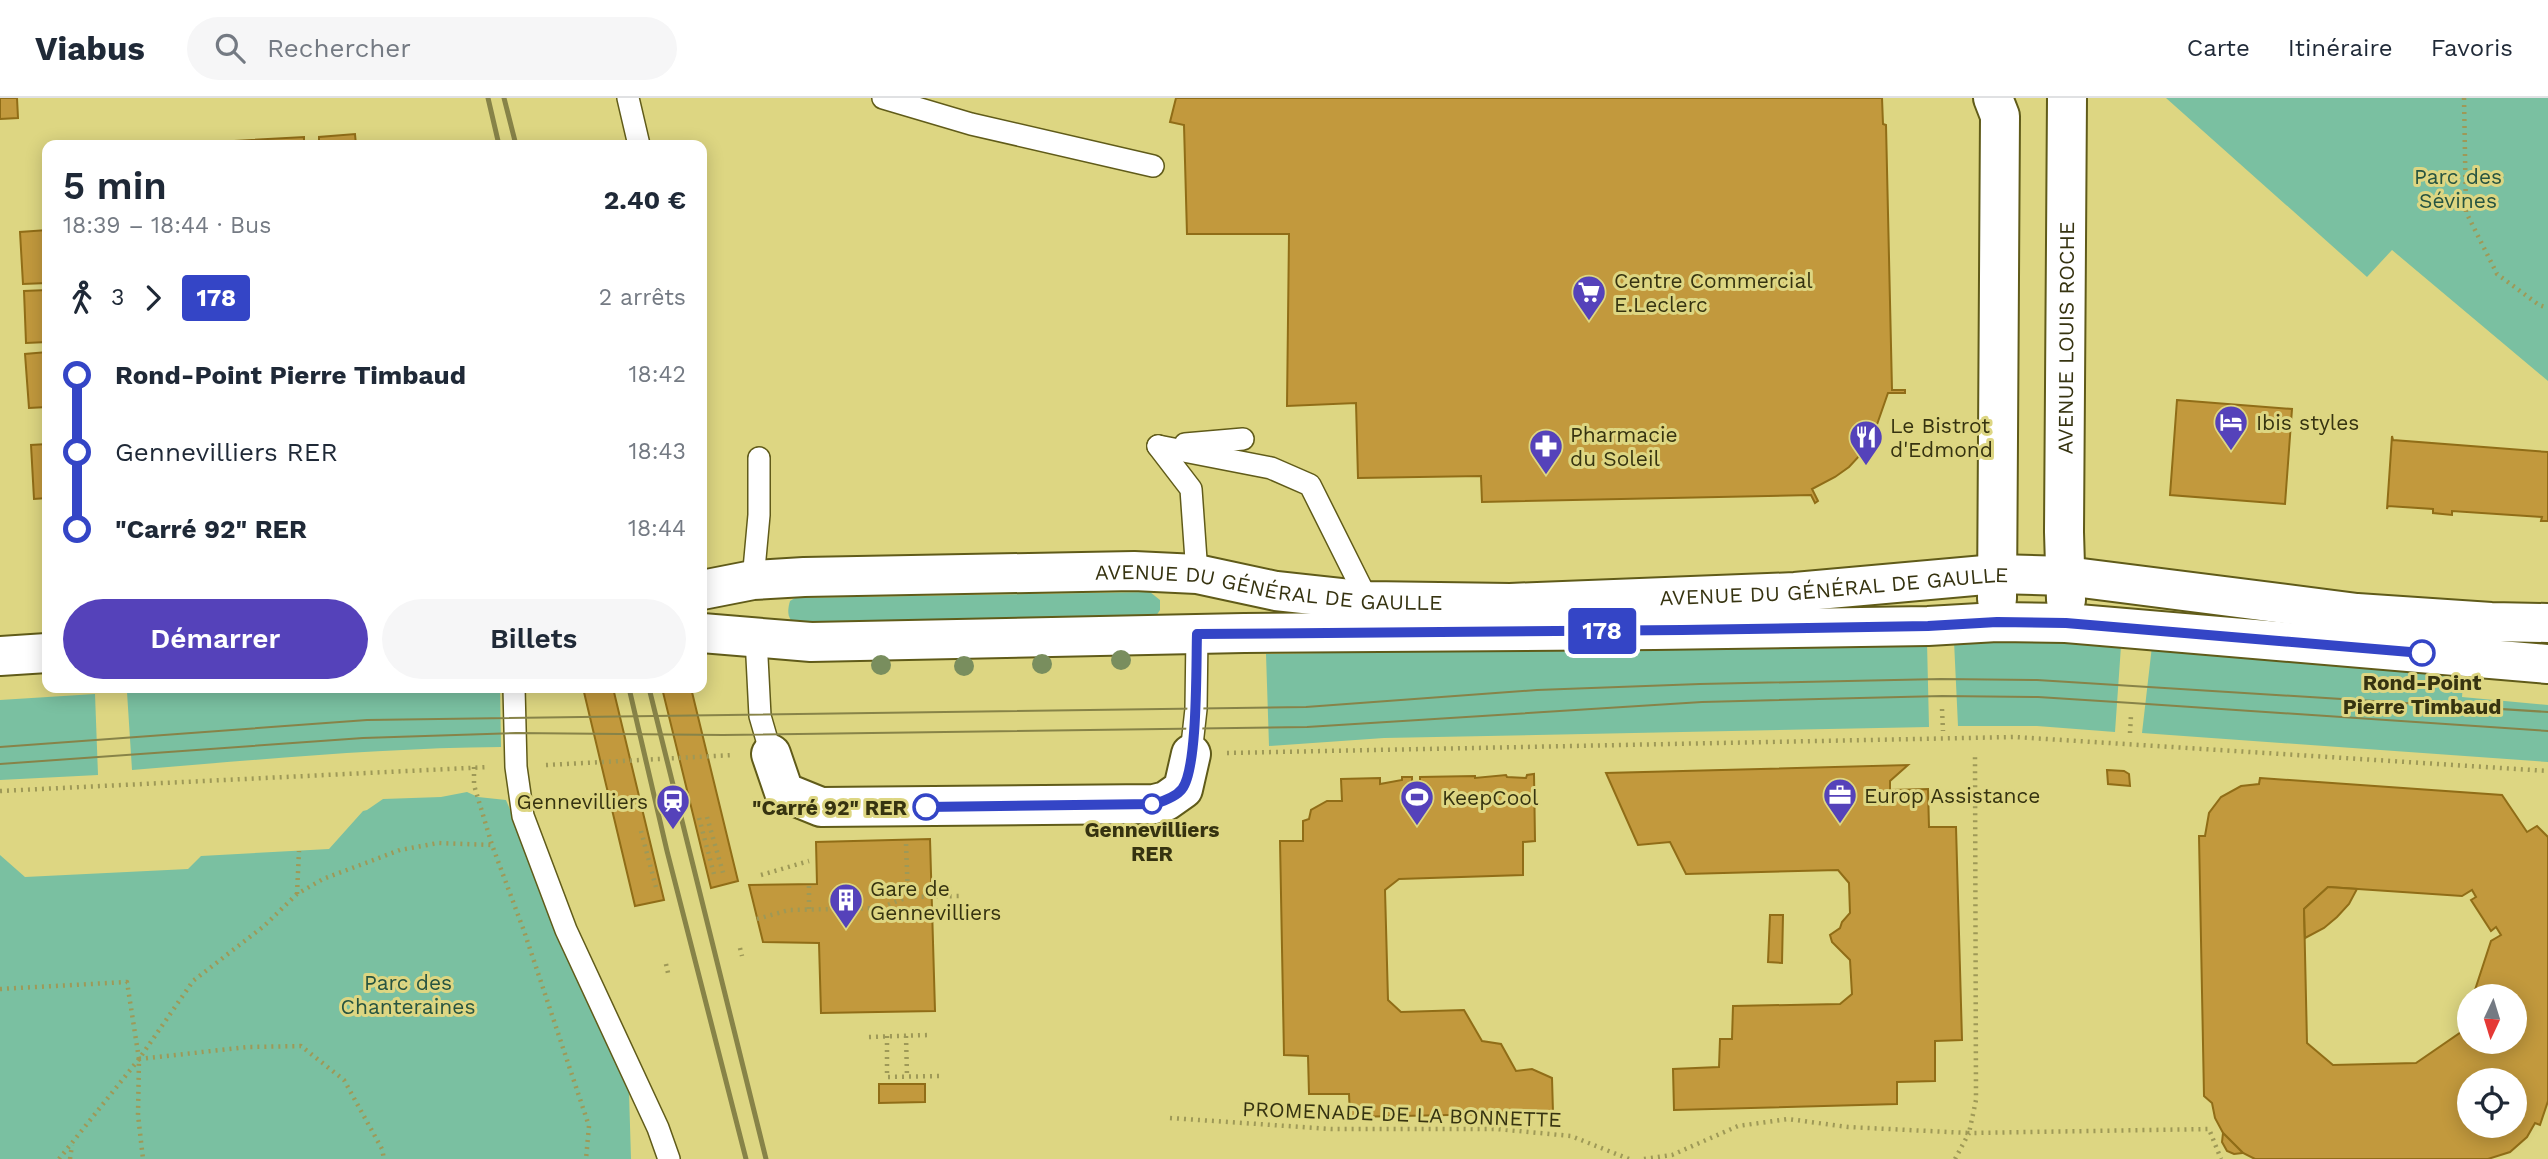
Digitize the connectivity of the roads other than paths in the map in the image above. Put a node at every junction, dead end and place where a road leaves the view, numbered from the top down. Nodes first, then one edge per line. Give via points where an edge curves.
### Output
1 (628, 98) edge
2 (884, 98) edge
3 (1993, 98) edge
4 (2067, 98) edge
5 (638, 140) edge
6 (1153, 166) dead end
7 (1243, 439) dead end
8 (1158, 446) junction
9 (759, 458) dead end
10 (1996, 574) junction
11 (1197, 575) junction
12 (2066, 576) junction
13 (753, 580) junction
14 (707, 589) edge
15 (1368, 601) junction
16 (1997, 622) junction
17 (2066, 623) junction
18 (2548, 623) edge
19 (707, 633) edge
20 (1197, 634) junction
21 (756, 638) junction
22 (42, 653) edge
23 (0, 656) edge
24 (2548, 664) edge
25 (514, 693) edge
26 (771, 754) joint
27 (1191, 754) joint
28 (669, 1159) edge

1 - 5 lane
2 - 6 lane via 971,124
3 - 10 main road via 2000,116
4 - 12 main road, AVENUE LOUIS ROCHE
7 - 8 lane
8 - 11 lane via 1191,489
8 - 15 lane via 1271,468 1310,485
9 - 13 lane
10 - 12 main road, AVENUE DU GÉNÉRAL DE GAULLE
10 - 15 main road, AVENUE DU GÉNÉRAL DE GAULLE via 1666,598
10 - 16 main road
11 - 13 main road, AVENUE DU GÉNÉRAL DE GAULLE via 1134,571
11 - 15 main road, AVENUE DU GÉNÉRAL DE GAULLE via 1276,591
11 - 20 main road
12 - 17 main road, AVENUE LOUIS ROCHE
12 - 18 main road, AVENUE DU GÉNÉRAL DE GAULLE via 2357,613
13 - 14 main road, AVENUE DU GÉNÉRAL DE GAULLE
13 - 21 main road
16 - 17 main road, AVENUE DU GÉNÉRAL DE GAULLE
16 - 20 main road, AVENUE DU GÉNÉRAL DE GAULLE
17 - 24 main road, AVENUE DU GÉNÉRAL DE GAULLE
19 - 21 main road, AVENUE DU GÉNÉRAL DE GAULLE
20 - 21 main road, AVENUE DU GÉNÉRAL DE GAULLE via 811,642
20 - 27 lane
21 - 26 lane via 760,716
22 - 23 main road
25 - 28 lane via 523,816 566,930
26 - 27 main road via 784,792 821,807 905,808 1154,804 1183,789

